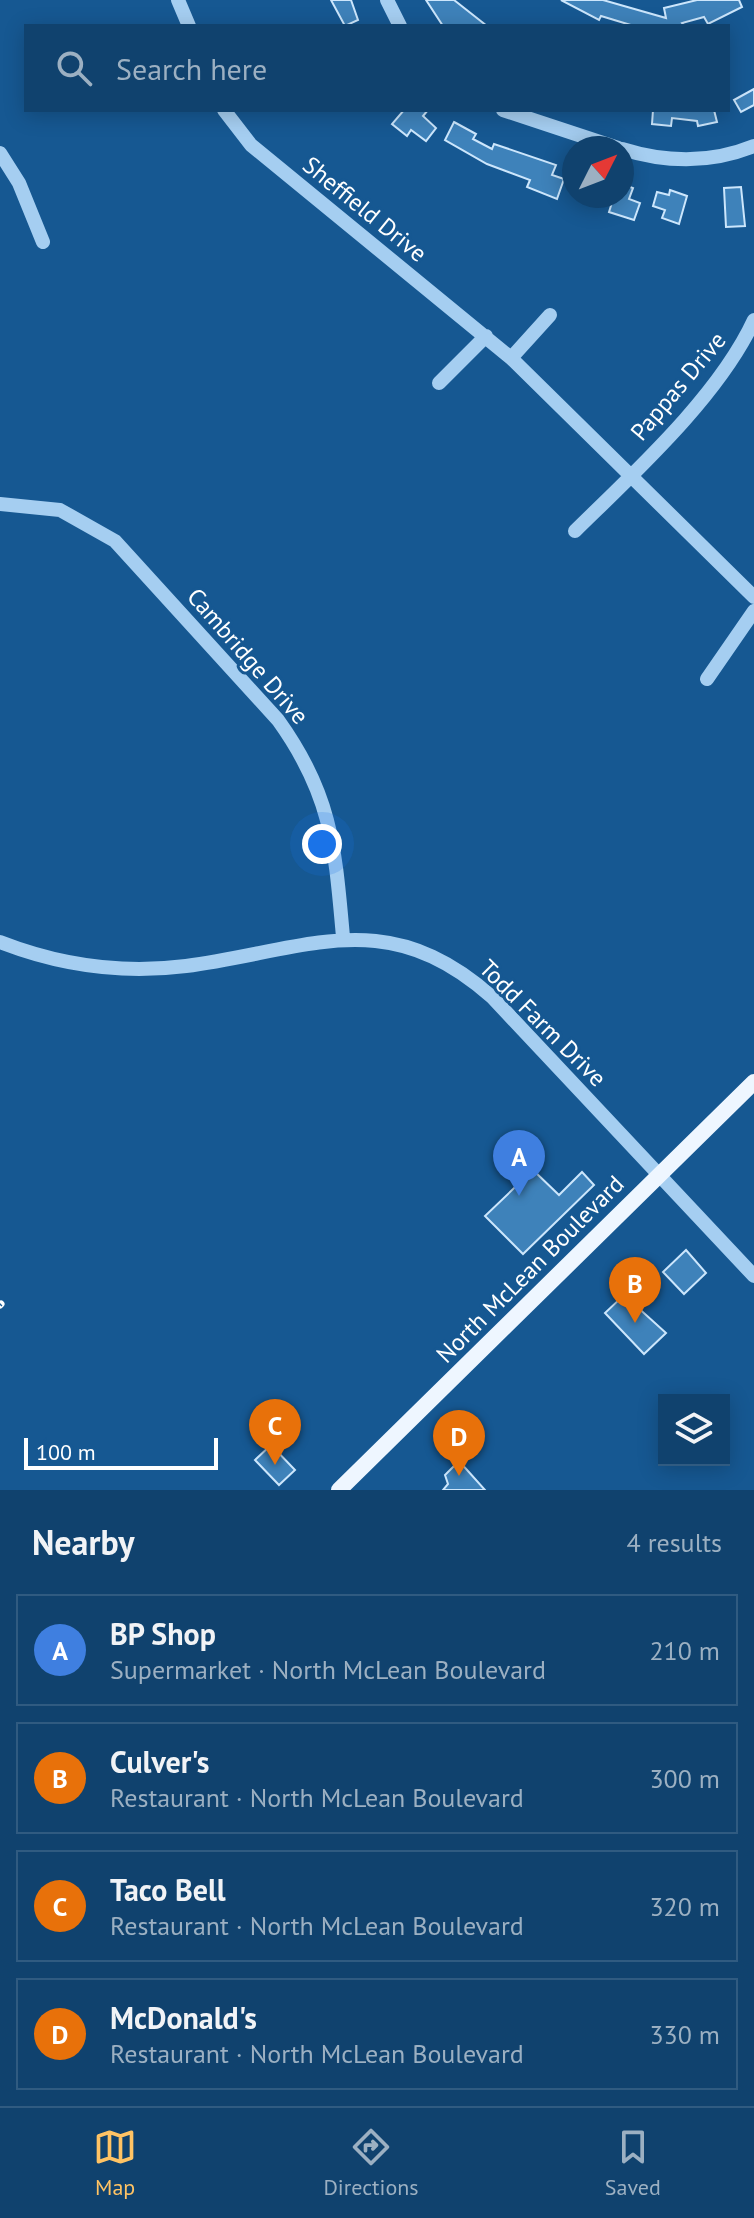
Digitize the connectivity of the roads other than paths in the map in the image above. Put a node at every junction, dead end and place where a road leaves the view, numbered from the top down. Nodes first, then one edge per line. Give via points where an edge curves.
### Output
1 (178, 0) edge
2 (387, 0) edge
3 (188, 24) edge
4 (399, 24) edge
5 (226, 112) edge
6 (509, 112) edge
7 (581, 136) edge
8 (754, 146) edge
9 (634, 153) edge
10 (2, 160) edge
11 (43, 242) dead end
12 (550, 315) dead end
13 (754, 320) edge
14 (486, 336) junction
15 (511, 358) junction
16 (439, 383) dead end
17 (630, 476) junction
18 (0, 504) edge
19 (575, 531) dead end
20 (754, 597) edge
21 (754, 611) edge
22 (707, 679) dead end
23 (343, 937) junction
24 (0, 942) edge
25 (754, 1082) edge
26 (659, 1174) junction
27 (754, 1276) edge
28 (339, 1490) edge

1 - 3 street
2 - 4 street
5 - 14 street, Sheffield Drive via 251,145
6 - 7 street
8 - 9 street via 694,160
10 - 11 street via 31,208
12 - 15 street
13 - 17 street, Pappas Drive via 727,367
14 - 15 street, Sheffield Drive
14 - 16 street
15 - 17 street, Sheffield Drive
17 - 19 street, Pappas Drive
17 - 20 street, Sheffield Drive
18 - 23 street, Cambridge Drive via 60,510 115,541 278,720 321,795 335,852
21 - 22 street
23 - 24 street, Todd Farm Drive via 183,966 121,968 53,960
23 - 26 street, Todd Farm Drive via 418,949 466,974
25 - 26 main road, North McLean Boulevard
26 - 27 street, Todd Farm Drive
26 - 28 main road, North McLean Boulevard

